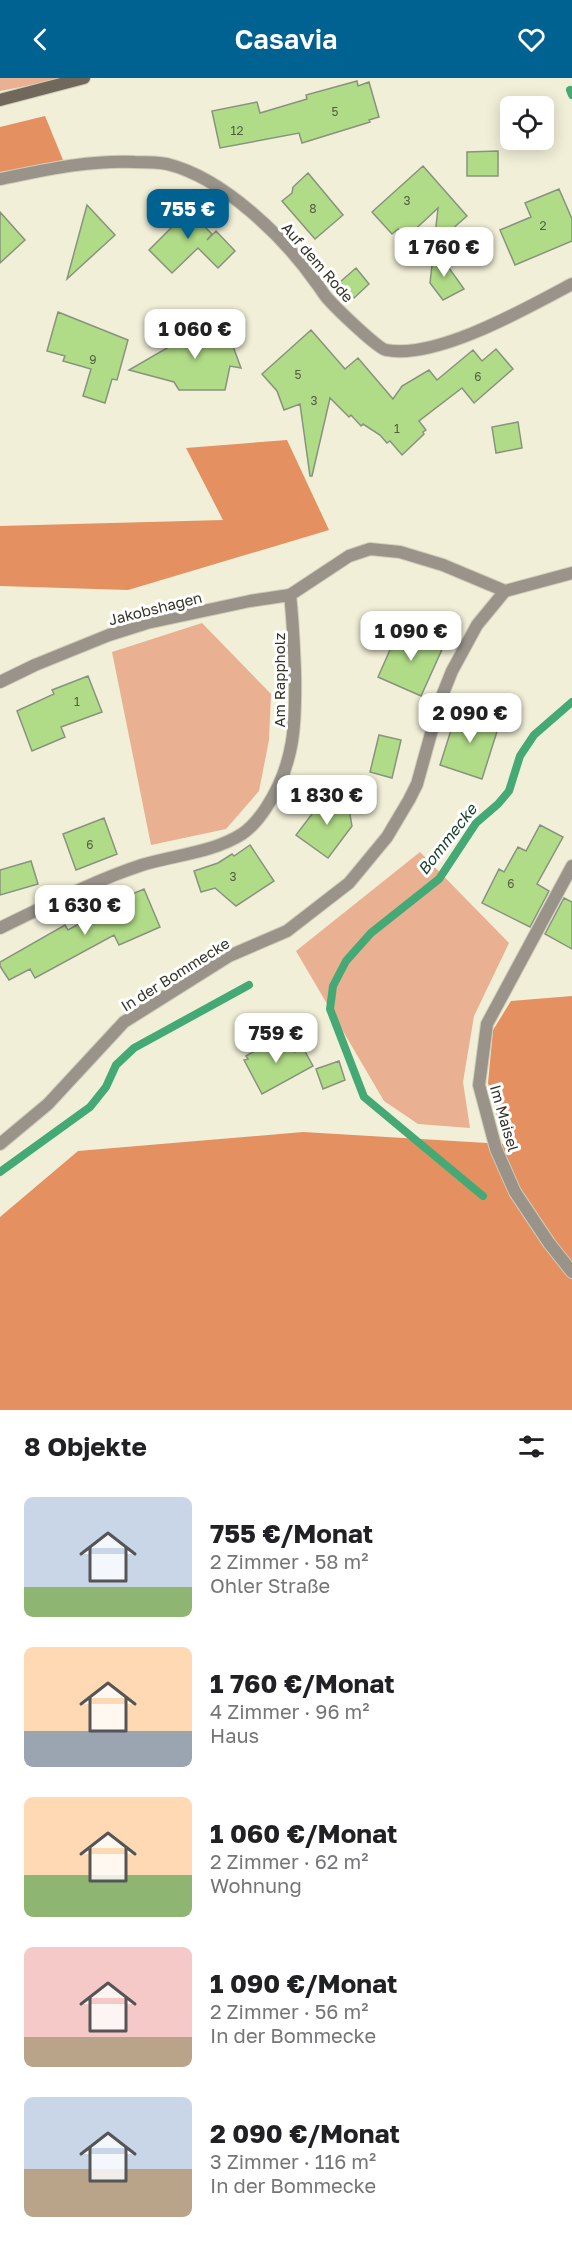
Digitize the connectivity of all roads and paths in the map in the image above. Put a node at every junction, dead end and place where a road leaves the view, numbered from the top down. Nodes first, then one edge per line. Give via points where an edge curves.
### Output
1 (84, 78) edge
2 (0, 100) edge
3 (0, 179) edge
4 (572, 284) edge
5 (572, 573) edge
6 (505, 591) junction
7 (290, 595) junction
8 (0, 682) edge
9 (572, 866) edge
10 (0, 928) edge
11 (0, 1143) edge
12 (572, 1272) edge

1 - 2 street
3 - 4 street, Auf dem Rode via 77,163 109,161 166,164 196,176 234,198 285,242 327,299 382,349 421,350 470,334
5 - 6 street
6 - 7 street via 400,552 370,549 349,555
6 - 11 street, In der Bommecke via 477,625 452,671 409,800 387,837 349,884 287,931 228,956 124,1022 48,1104
7 - 8 street, Jakobshagen via 147,623 98,639
7 - 10 street, Am Rappholz via 295,636 296,716 292,750 284,775 262,814 229,841 140,866
9 - 12 street, Im Maisel via 487,1024 479,1085 496,1149 515,1192

